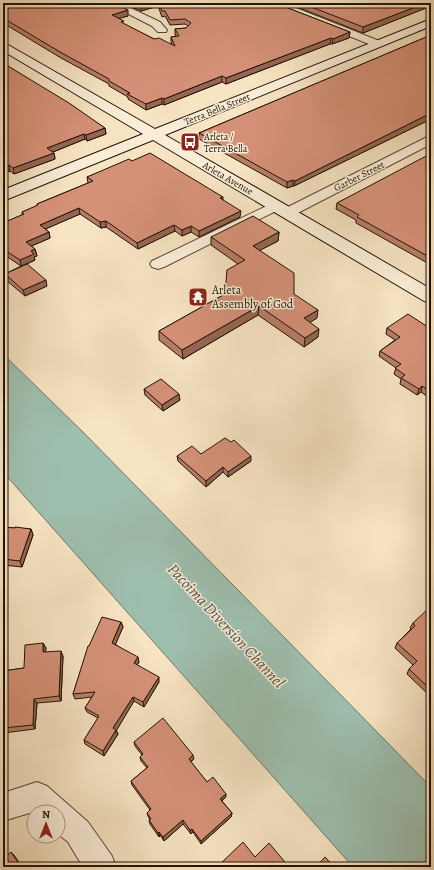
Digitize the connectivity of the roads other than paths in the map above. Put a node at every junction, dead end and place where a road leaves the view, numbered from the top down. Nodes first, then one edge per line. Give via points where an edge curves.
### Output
1 (112, 3) edge
2 (274, 3) edge
3 (431, 22) edge
4 (149, 34) dead end
5 (378, 44) junction
6 (3, 46) edge
7 (153, 135) junction
8 (429, 142) edge
9 (3, 196) edge
10 (281, 209) junction
11 (158, 264) dead end
12 (431, 298) edge
13 (3, 807) edge
14 (26, 807) edge
15 (66, 821) edge
16 (101, 867) edge

1 - 4 street via 166,29
2 - 5 street
3 - 5 main road, Terra Bella Street
5 - 7 main road, Terra Bella Street
6 - 7 main road, Arleta Avenue
7 - 9 main road, Terra Bella Street
7 - 10 main road, Arleta Avenue
8 - 10 street, Garber Street
10 - 11 street, Garber Street
10 - 12 main road, Arleta Avenue
13 - 14 street
15 - 16 street via 78,832

